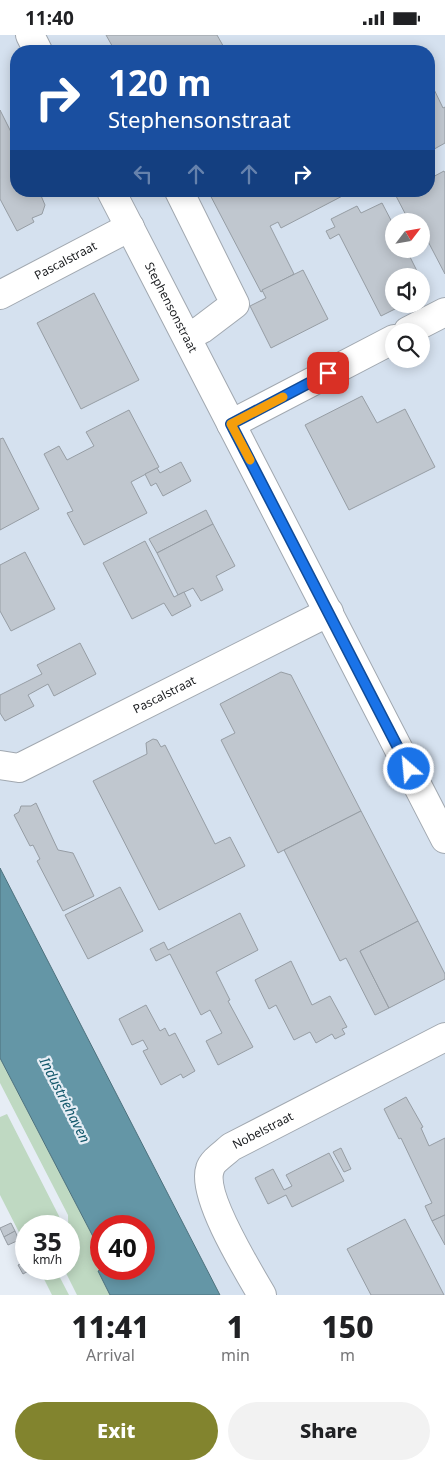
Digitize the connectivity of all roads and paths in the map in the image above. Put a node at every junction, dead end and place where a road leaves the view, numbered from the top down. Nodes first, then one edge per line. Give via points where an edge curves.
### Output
1 (114, 197) edge
2 (183, 197) edge
3 (130, 227) junction
4 (0, 295) edge
5 (445, 312) edge
6 (424, 323) edge
7 (187, 337) junction
8 (385, 344) edge
9 (231, 424) junction
10 (328, 612) junction
11 (0, 765) edge
12 (445, 839) edge
13 (445, 1037) edge
14 (262, 1295) edge

1 - 3 street, Stephensonstraat
2 - 7 street via 235,304
3 - 4 street, Pascalstraat
3 - 7 street, Stephensonstraat
5 - 6 street
7 - 9 street, Stephensonstraat
8 - 9 street
9 - 10 street, Stephensonstraat
10 - 11 street, Pascalstraat via 19,768
10 - 12 street, Stephensonstraat
13 - 14 street, Nobelstraat via 231,1147 210,1167 208,1179 220,1219

